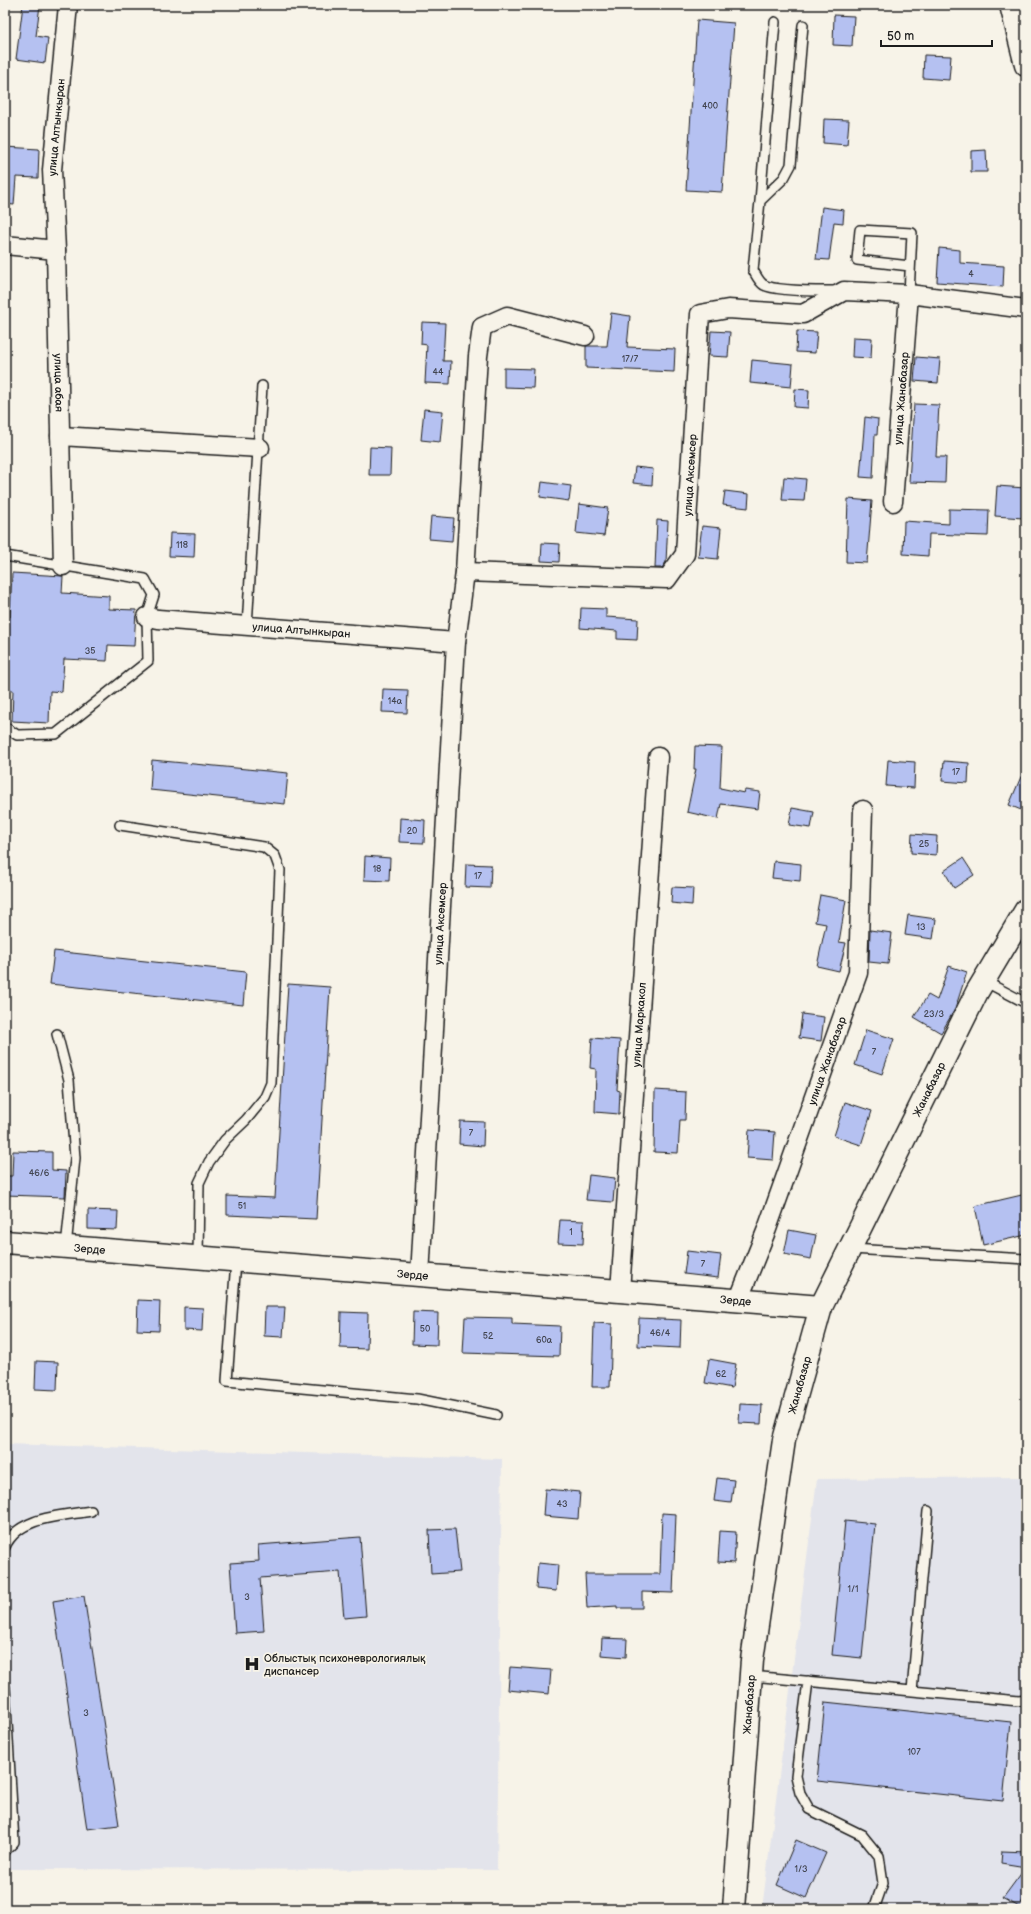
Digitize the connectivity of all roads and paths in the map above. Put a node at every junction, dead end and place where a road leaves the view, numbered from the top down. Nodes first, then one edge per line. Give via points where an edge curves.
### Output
1 (68, 5) edge
2 (1011, 5) edge
3 (775, 22) dead end
4 (803, 25) dead end
5 (1026, 65) edge
6 (760, 201) junction
7 (5, 245) edge
8 (56, 250) junction
9 (910, 266) junction
10 (844, 291) junction
11 (909, 294) junction
12 (1026, 308) edge
13 (585, 336) dead end
14 (262, 386) dead end
15 (60, 436) junction
16 (260, 448) junction
17 (893, 502) dead end
18 (5, 556) edge
19 (64, 566) junction
20 (465, 572) junction
21 (147, 617) junction
22 (247, 626) junction
23 (456, 642) junction
24 (5, 727) edge
25 (658, 757) dead end
26 (863, 810) dead end
27 (120, 825) dead end
28 (1026, 910) edge
29 (984, 981) junction
30 (1026, 1003) edge
31 (57, 1034) dead end
32 (5, 1242) edge
33 (66, 1247) junction
34 (849, 1249) junction
35 (198, 1258) junction
36 (1026, 1259) edge
37 (236, 1261) junction
38 (420, 1276) junction
39 (620, 1291) junction
40 (738, 1301) junction
41 (821, 1307) junction
42 (496, 1415) dead end
43 (90, 1511) dead end
44 (928, 1511) dead end
45 (5, 1547) edge
46 (751, 1676) junction
47 (808, 1681) junction
48 (5, 1688) edge
49 (912, 1691) junction
50 (1026, 1700) edge
51 (5, 1851) edge
52 (734, 1909) edge
53 (874, 1909) edge

1 - 8 street, улица Алтынкыран via 52,170
2 - 5 street
3 - 6 lane
4 - 6 lane via 791,165 784,178
6 - 10 lane via 753,270 758,279 765,285 788,289
7 - 8 street
8 - 15 street, улица абая
9 - 9 lane via 912,233 860,230 857,260
9 - 11 lane
10 - 11 street
10 - 20 street, улица Аксемсер via 803,314 728,310 700,314 685,554 667,578
11 - 12 street
11 - 17 street, улица Жанабазар
13 - 20 street, улица Аксемсер via 507,316 482,327
14 - 16 lane
15 - 16 street
15 - 19 street, улица абая
16 - 22 lane
18 - 19 lane
19 - 21 lane via 145,579 154,595
20 - 23 street, улица Аксемсер
21 - 22 street, улица Алтынкыран
21 - 24 lane via 148,661 56,734 17,735
22 - 23 street, улица Алтынкыран
23 - 38 street, улица Аксемсер
25 - 39 street, улица Маркакол
26 - 40 street, улица Жанабазар via 858,973 768,1229
27 - 35 lane via 264,847 275,856 280,870 271,1083 265,1097 225,1140 209,1162 199,1183
28 - 29 street, Жанабазар
29 - 30 lane
29 - 34 street, Жанабазар
31 - 33 lane via 69,1080 75,1158
32 - 33 street, Зерде
33 - 35 street, Зерде
34 - 36 lane
34 - 41 street, Жанабазар
35 - 37 street, Зерде
37 - 38 street, Зерде
37 - 42 lane via 227,1381 417,1399
38 - 39 street, Зерде
39 - 40 street, Зерде
40 - 41 street, Зерде
41 - 46 street, Жанабазар via 784,1440
43 - 45 lane via 36,1521 19,1530
44 - 49 lane
46 - 47 lane
46 - 52 street, Жанабазар
47 - 49 lane
47 - 53 lane via 796,1776 800,1793 809,1809 862,1835 880,1856 883,1883
48 - 51 lane via 14,1842
49 - 50 lane

